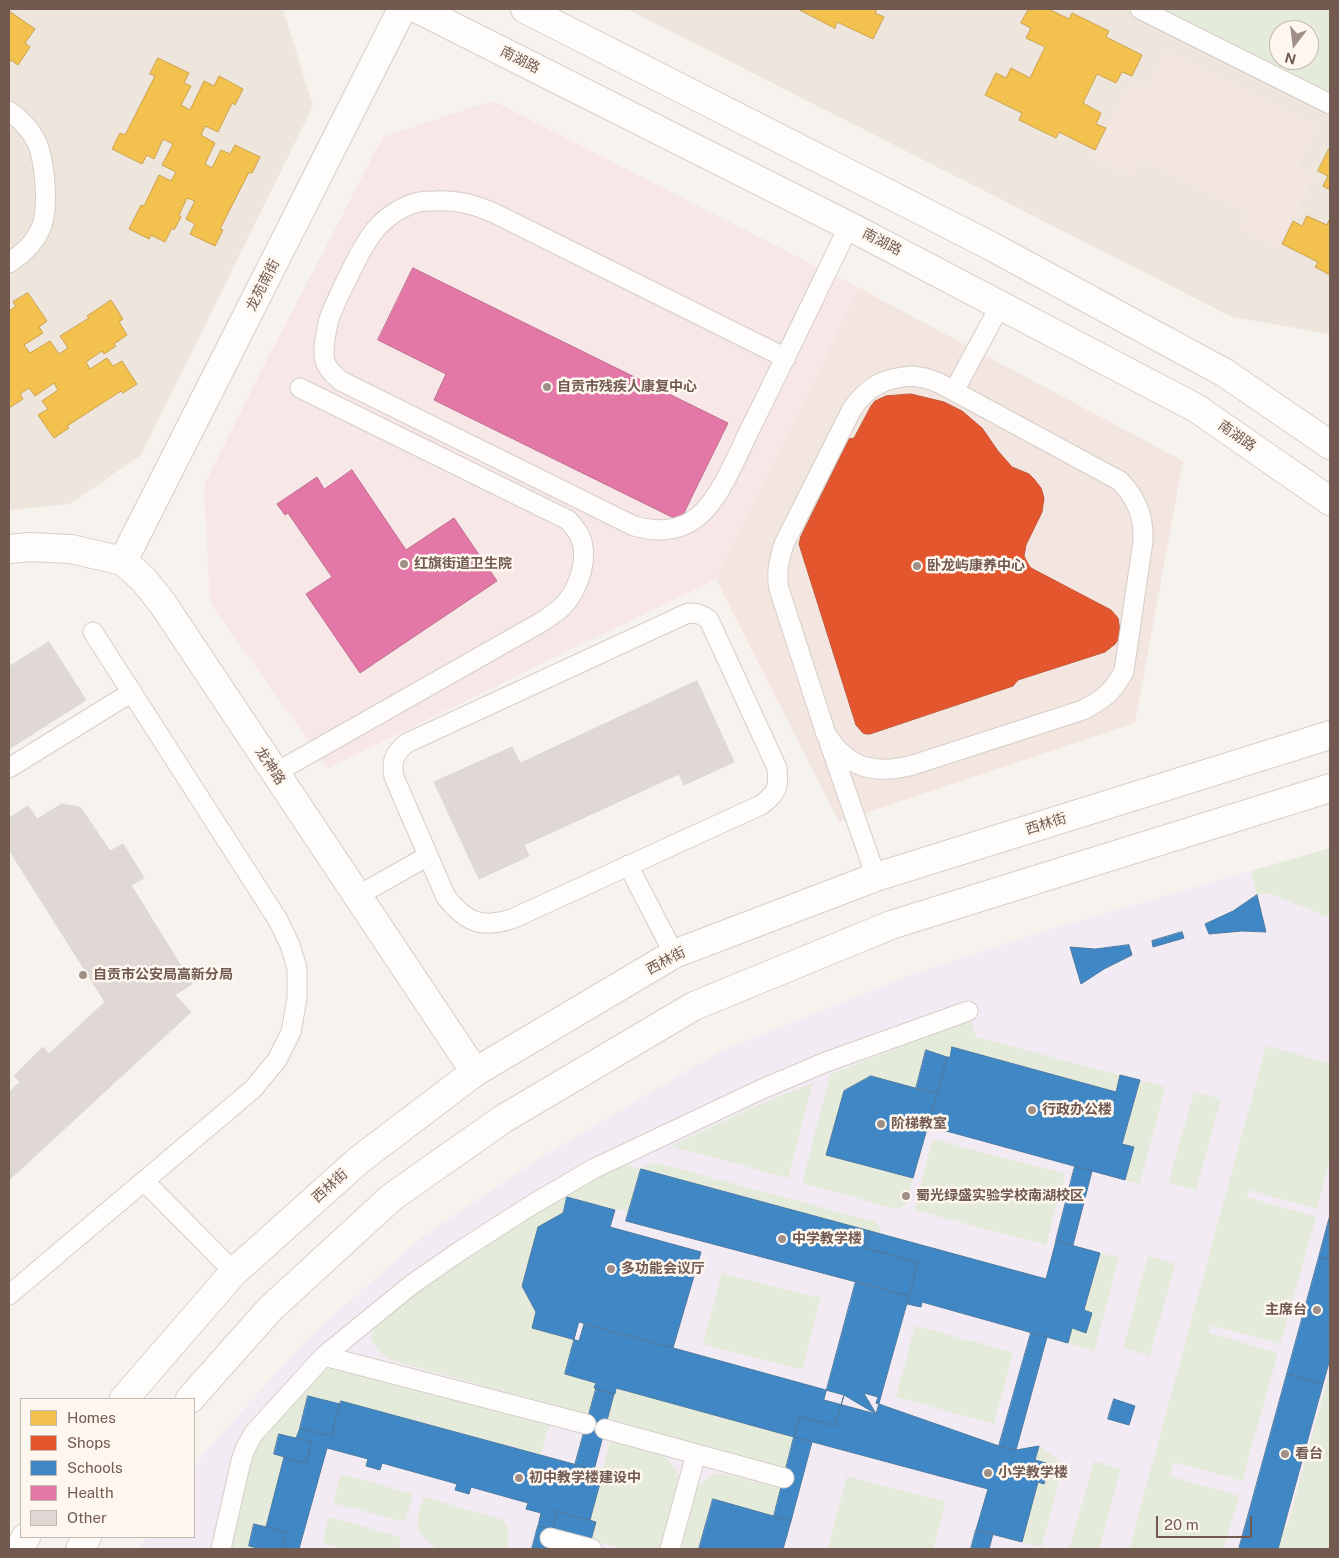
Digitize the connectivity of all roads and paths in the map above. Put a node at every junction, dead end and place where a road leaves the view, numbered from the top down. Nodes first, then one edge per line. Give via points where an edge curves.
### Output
1 (402, 9) edge
2 (418, 9) edge
3 (525, 9) edge
4 (1140, 9) edge
5 (1330, 104) edge
6 (9, 111) edge
7 (850, 226) junction
8 (9, 263) edge
9 (1001, 304) junction
10 (786, 358) junction
11 (300, 388) dead end
12 (954, 391) junction
13 (1330, 445) edge
14 (1330, 501) edge
15 (9, 549) edge
16 (123, 561) junction
17 (93, 632) dead end
18 (132, 692) junction
19 (826, 734) junction
20 (1330, 735) edge
21 (9, 768) edge
22 (275, 773) junction
23 (1330, 788) edge
24 (428, 856) junction
25 (628, 865) junction
26 (876, 877) junction
27 (359, 895) junction
28 (674, 954) junction
29 (968, 1011) dead end
30 (475, 1072) junction
31 (144, 1181) junction
32 (234, 1272) junction
33 (9, 1295) edge
34 (324, 1356) junction
35 (125, 1398) edge
36 (191, 1398) edge
37 (586, 1424) dead end
38 (605, 1429) dead end
39 (696, 1454) dead end
40 (784, 1478) dead end
41 (86, 1538) edge
42 (550, 1538) dead end
43 (80, 1549) edge
44 (220, 1549) edge
45 (592, 1549) edge
46 (670, 1549) edge

1 - 16 main road, 龙苑南街
2 - 7 main road, 南湖路
3 - 13 main road via 989,245 1217,368
4 - 5 lane
6 - 8 lane via 35,138 42,157 46,200 41,229 32,244
7 - 9 main road, 南湖路
7 - 10 lane
9 - 12 lane
9 - 14 main road, 南湖路 via 1196,408
10 - 10 lane via 494,213 455,201 420,202 403,208 387,217 375,230 363,246 333,310 325,346 325,361 341,382 634,526 662,531 690,522 712,501
11 - 22 lane via 568,520 578,530 583,545 583,561 572,593 562,607 545,620
12 - 19 lane via 912,376 880,382 864,393 852,409 784,544 778,563 779,590
12 - 19 lane via 1111,476 1134,499 1144,528 1124,671 1106,697 1083,710 896,770 859,765 840,752
15 - 16 main road, 龙神路 via 72,549
16 - 22 main road, 龙神路 via 163,604
17 - 18 lane
18 - 21 lane
18 - 31 lane via 278,920 297,968 297,998 291,1032 278,1060 253,1089
19 - 26 lane
20 - 26 main road, 西林街
22 - 27 main road, 龙神路
23 - 36 main road via 891,924 694,1006 503,1119 392,1197 270,1309
24 - 25 lane via 446,897 457,911 486,923 514,918
24 - 25 lane via 394,777 392,768 398,750 688,613 696,613 709,620 777,768 777,790 761,805
24 - 27 lane
25 - 28 lane
26 - 28 main road, 西林街
27 - 30 main road, 龙神路
28 - 30 main road, 西林街
29 - 34 lane via 762,1088 593,1169 530,1206 411,1285
30 - 32 main road, 西林街 via 359,1160
31 - 32 lane
31 - 33 lane
32 - 35 main road, 西林街
34 - 37 lane
34 - 44 lane via 254,1433 246,1447
38 - 40 lane
39 - 46 lane
41 - 43 main road
42 - 45 lane

